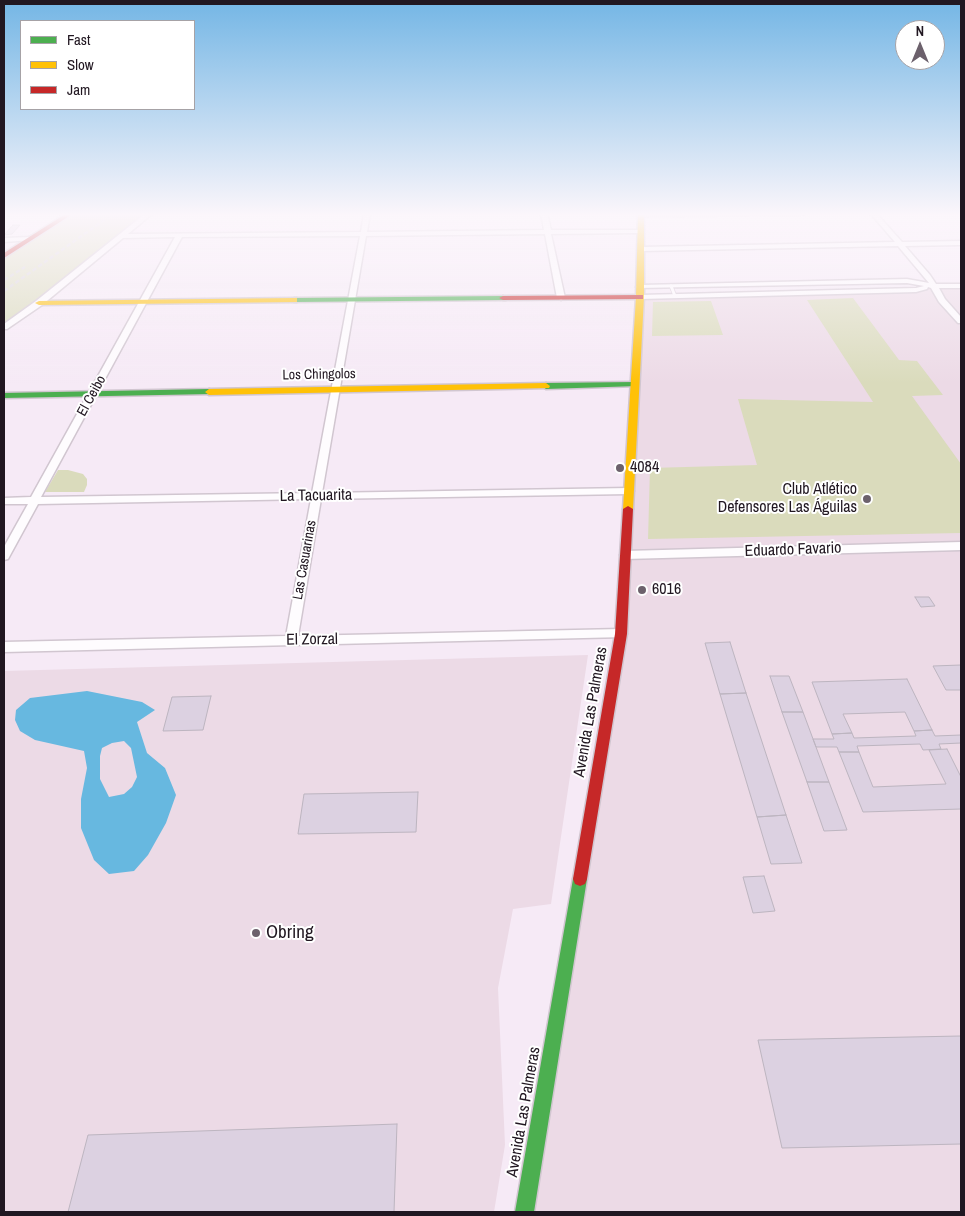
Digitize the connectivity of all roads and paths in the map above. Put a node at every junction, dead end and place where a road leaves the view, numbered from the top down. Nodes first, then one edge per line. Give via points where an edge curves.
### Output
1 (79, 270) edge
2 (162, 270) edge
3 (357, 270) edge
4 (555, 270) edge
5 (641, 270) edge
6 (922, 270) edge
7 (671, 286) junction
8 (934, 286) junction
9 (961, 286) edge
10 (640, 292) junction
11 (675, 296) junction
12 (561, 298) junction
13 (352, 300) junction
14 (144, 302) junction
15 (39, 303) junction
16 (961, 321) edge
17 (4, 327) edge
18 (635, 384) junction
19 (336, 390) junction
20 (92, 395) junction
21 (4, 396) edge
22 (629, 491) junction
23 (317, 496) junction
24 (4, 501) edge
25 (34, 501) junction
26 (961, 546) edge
27 (625, 555) junction
28 (4, 556) edge
29 (621, 634) junction
30 (291, 641) junction
31 (4, 647) edge
32 (524, 1212) edge

1 - 15 street
2 - 14 street, El Ceibo
3 - 13 street, Las Casuarinas
4 - 12 street
5 - 10 street, Avenida Las Palmeras
6 - 8 street
7 - 8 street via 907,281
7 - 10 street
7 - 11 lane
8 - 9 street
8 - 11 street via 916,290
8 - 16 street
10 - 11 street
10 - 12 street
10 - 18 street, Avenida Las Palmeras
12 - 13 street
13 - 14 street
13 - 19 street, Las Casuarinas
14 - 15 street
14 - 20 street, El Ceibo
15 - 17 street
18 - 19 street, Los Chingolos
18 - 22 street, Avenida Las Palmeras
19 - 20 street, Los Chingolos
19 - 23 street, Las Casuarinas
20 - 21 street, Los Chingolos
20 - 25 street, El Ceibo
22 - 23 street, La Tacuarita
22 - 27 street, Avenida Las Palmeras
23 - 25 street, La Tacuarita
23 - 30 street, Las Casuarinas
24 - 25 street, La Tacuarita
25 - 28 street, El Ceibo
26 - 27 street, Eduardo Favario
27 - 29 street, Avenida Las Palmeras
29 - 30 street, El Zorzal
29 - 32 street, Avenida Las Palmeras
30 - 31 street, El Zorzal

